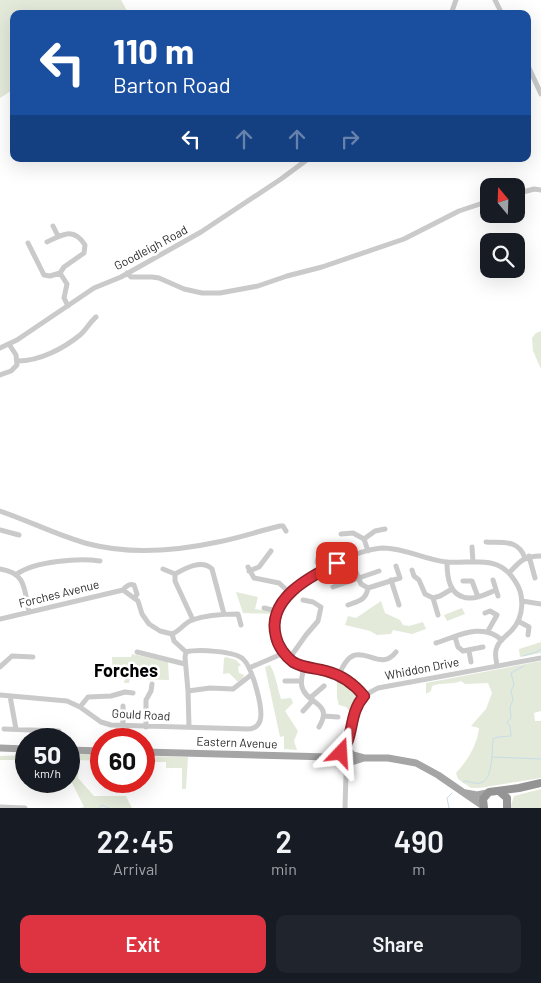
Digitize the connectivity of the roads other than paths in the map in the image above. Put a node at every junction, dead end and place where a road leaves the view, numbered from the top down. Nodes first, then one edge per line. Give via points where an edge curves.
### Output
1 (531, 72) edge
2 (541, 94) edge
3 (304, 162) edge
4 (541, 190) edge
5 (525, 192) edge
6 (480, 204) edge
7 (53, 226) dead end
8 (58, 236) junction
9 (48, 242) dead end
10 (28, 243) dead end
11 (36, 258) junction
12 (30, 261) dead end
13 (60, 273) junction
14 (127, 273) junction
15 (68, 306) junction
16 (96, 317) dead end
17 (9, 344) junction
18 (0, 348) edge
19 (18, 361) junction
20 (0, 375) edge
21 (0, 511) edge
22 (385, 529) dead end
23 (0, 530) edge
24 (286, 531) dead end
25 (16, 532) dead end
26 (341, 534) dead end
27 (364, 539) junction
28 (486, 542) dead end
29 (472, 547) dead end
30 (271, 550) dead end
31 (368, 551) junction
32 (324, 553) dead end
33 (541, 556) edge
34 (350, 557) junction
35 (527, 557) junction
36 (100, 561) dead end
37 (447, 562) junction
38 (473, 562) junction
39 (396, 566) dead end
40 (163, 569) dead end
41 (0, 570) edge
42 (412, 570) dead end
43 (322, 571) junction
44 (379, 571) dead end
45 (509, 573) junction
46 (17, 574) junction
47 (175, 574) junction
48 (358, 578) junction
49 (535, 578) dead end
50 (392, 580) junction
51 (493, 580) dead end
52 (463, 581) dead end
53 (429, 584) dead end
54 (422, 586) junction
55 (332, 587) dead end
56 (368, 588) junction
57 (452, 589) junction
58 (124, 590) junction
59 (290, 593) junction
60 (478, 597) junction
61 (135, 598) junction
62 (433, 598) junction
63 (303, 600) dead end
64 (522, 600) junction
65 (541, 604) edge
66 (348, 605) dead end
67 (399, 605) dead end
68 (264, 608) dead end
69 (277, 611) junction
70 (29, 612) junction
71 (485, 613) dead end
72 (224, 614) junction
73 (438, 615) dead end
74 (0, 619) edge
75 (193, 620) junction
76 (518, 621) junction
77 (241, 625) dead end
78 (488, 631) junction
79 (172, 634) junction
80 (528, 635) dead end
81 (455, 637) junction
82 (502, 640) junction
83 (435, 644) dead end
84 (483, 647) dead end
85 (469, 651) junction
86 (137, 652) dead end
87 (186, 652) junction
88 (396, 652) dead end
89 (284, 653) junction
90 (33, 657) dead end
91 (541, 658) edge
92 (290, 659) junction
93 (471, 662) dead end
94 (185, 664) junction
95 (497, 665) junction
96 (0, 667) edge
97 (304, 667) junction
98 (249, 668) junction
99 (251, 675) junction
100 (339, 675) junction
101 (285, 681) dead end
102 (301, 682) junction
103 (152, 684) dead end
104 (324, 686) dead end
105 (188, 691) junction
106 (133, 693) dead end
107 (1, 694) edge
108 (10, 696) junction
109 (364, 696) junction
110 (311, 699) junction
111 (123, 706) dead end
112 (80, 708) junction
113 (303, 711) dead end
114 (324, 716) junction
115 (338, 717) dead end
116 (314, 723) dead end
117 (122, 726) junction
118 (146, 727) junction
119 (189, 727) junction
120 (16, 728) edge
121 (4, 729) dead end
122 (15, 729) edge
123 (1, 749) edge
124 (15, 749) edge
125 (155, 752) edge
126 (346, 758) junction
127 (541, 783) edge
128 (519, 788) junction
129 (457, 790) junction
130 (499, 791) junction
131 (487, 793) junction
132 (507, 805) edge
133 (0, 807) edge
134 (483, 807) edge
135 (25, 808) edge
136 (345, 808) edge

1 - 2 street
3 - 14 street, Goodleigh Road via 201,232
4 - 5 street
6 - 14 street via 404,239 258,286 202,293 159,278 131,277
7 - 8 street
8 - 9 street
8 - 13 street via 65,233 78,235 86,247 84,253
10 - 11 street
11 - 12 street
11 - 13 street via 44,274
13 - 15 street via 67,284 64,298
14 - 15 street, Goodleigh Road via 94,288
15 - 17 street, Goodleigh Road
16 - 19 street via 80,335 41,358
17 - 18 street, Goodleigh Road
17 - 19 street
19 - 20 street via 15,368
21 - 24 street via 73,539 136,552 217,542 280,526
22 - 27 street
23 - 25 street
26 - 27 street via 353,533
27 - 31 street
28 - 35 street via 513,544
29 - 38 street
30 - 59 street via 259,567 249,569 254,578 279,583
31 - 34 street
31 - 37 street via 398,549
32 - 43 street via 317,562
33 - 35 street
34 - 43 street
34 - 48 street
35 - 45 street
35 - 49 street
36 - 46 street via 72,560 26,569
37 - 38 street
37 - 57 street via 447,578
38 - 45 street via 488,562
39 - 50 street via 400,578
40 - 47 street
41 - 46 street
42 - 54 street
43 - 59 street
44 - 48 street
45 - 64 street
46 - 70 street
47 - 72 street via 190,566 210,567
47 - 75 street
48 - 55 street
48 - 56 street
50 - 56 street
50 - 67 street
51 - 60 street via 497,593
52 - 60 street via 472,582
53 - 54 street
54 - 62 street via 425,594
56 - 66 street via 364,599
57 - 60 street via 465,597
57 - 62 street
58 - 61 street
58 - 61 street via 126,586 134,585
58 - 70 street, Forches Avenue
59 - 69 street
61 - 79 street via 149,624
62 - 73 street
63 - 92 street via 320,607 318,621
64 - 65 street
64 - 76 street
68 - 69 street
69 - 89 street via 275,636
70 - 74 street, Forches Avenue
71 - 78 street via 490,611 497,615
72 - 75 street
72 - 77 street via 238,614
75 - 79 street
76 - 80 street via 529,627
76 - 82 street
78 - 81 street via 477,630
78 - 82 street
79 - 87 street via 174,641
81 - 83 street
81 - 85 street via 459,649
82 - 95 street via 496,647
84 - 85 street
85 - 93 street
86 - 94 street
87 - 94 street
87 - 98 street via 238,655
88 - 100 street via 392,658 383,661 360,654 353,656 346,661
89 - 92 street
89 - 98 street
90 - 96 street via 12,656
91 - 95 street, Whiddon Drive
92 - 97 street
94 - 105 street
95 - 109 street, Whiddon Drive via 388,685
97 - 100 street
97 - 102 street
98 - 99 street
99 - 105 street via 234,689
99 - 119 street, Gould Road via 261,715 256,726 248,729
100 - 109 street via 349,680
101 - 102 street
102 - 110 street
103 - 118 street via 146,700 149,712
104 - 110 street
105 - 119 street
106 - 112 street via 88,697
107 - 108 street, Gould Road
108 - 112 street, Gould Road via 66,701
108 - 120 street
109 - 126 street via 355,709
110 - 113 street
110 - 114 street
111 - 117 street
112 - 117 street, Gould Road via 101,722
114 - 115 street
114 - 116 street via 320,728
117 - 118 street, Gould Road
118 - 119 street, Gould Road
121 - 122 street
123 - 124 main road
125 - 126 main road, Eastern Avenue
126 - 129 main road via 388,758 416,763
126 - 136 street
127 - 128 highway
128 - 130 highway
128 - 132 highway via 510,796
129 - 131 main road via 473,795
129 - 134 main road
130 - 131 highway
130 - 132 highway via 505,795
131 - 134 highway
133 - 135 street

